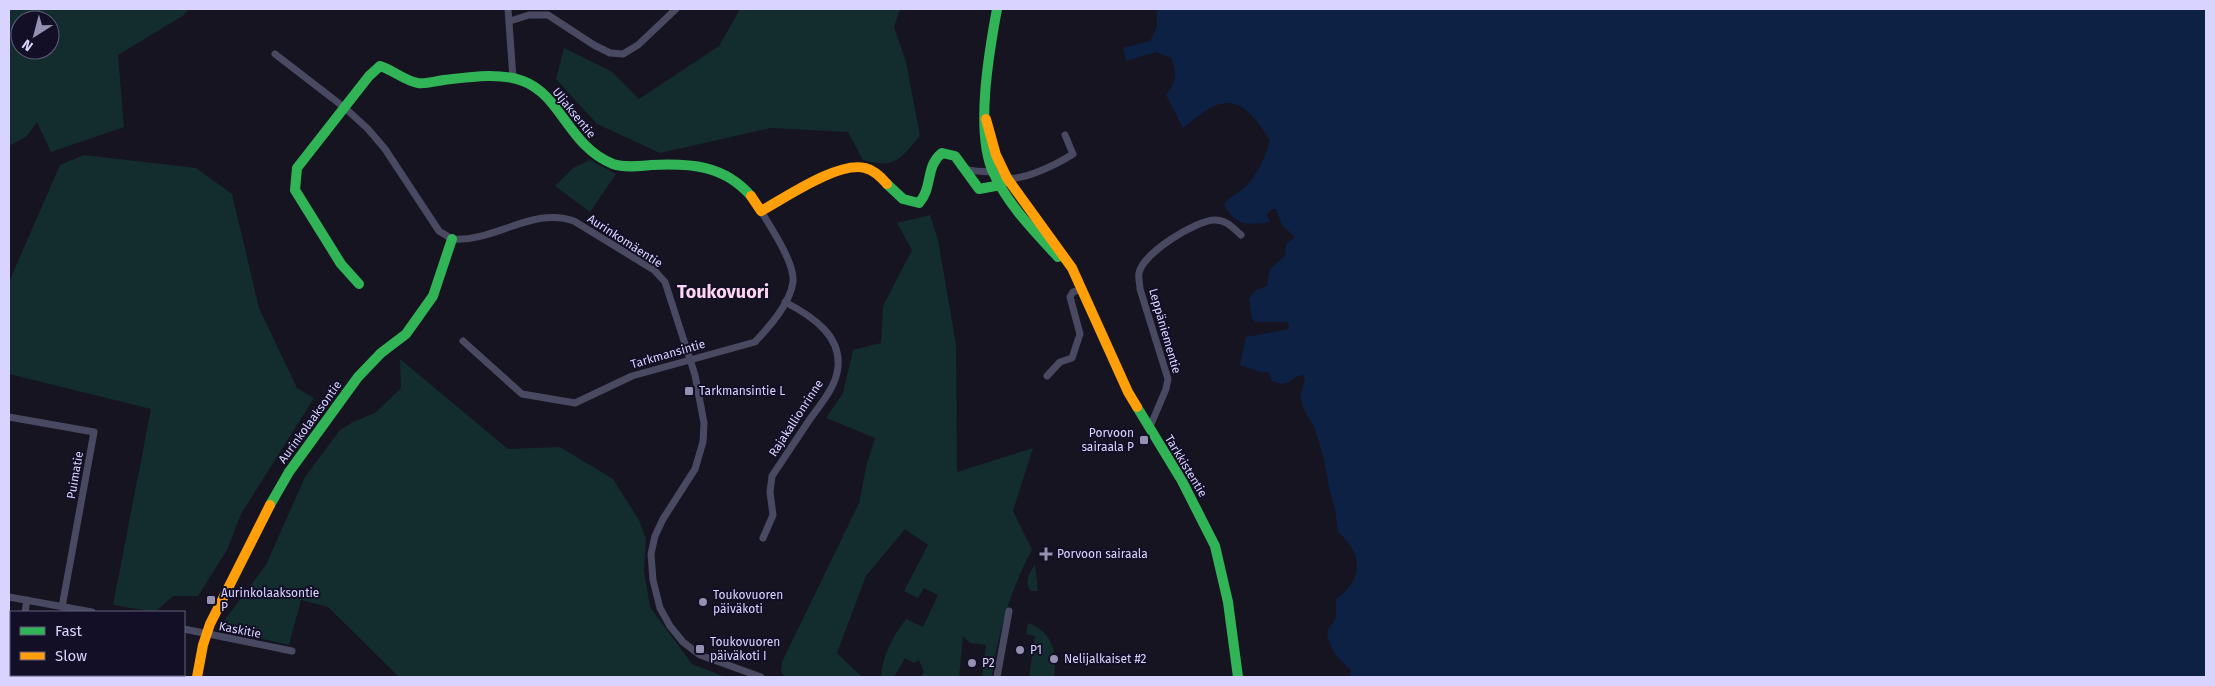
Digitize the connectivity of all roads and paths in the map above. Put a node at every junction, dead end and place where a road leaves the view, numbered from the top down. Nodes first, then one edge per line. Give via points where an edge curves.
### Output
1 (508, 9) edge
2 (676, 9) edge
3 (997, 9) edge
4 (510, 21) junction
5 (275, 54) dead end
6 (513, 78) junction
7 (345, 108) junction
8 (986, 119) junction
9 (1065, 135) dead end
10 (965, 169) junction
11 (994, 172) junction
12 (1004, 182) junction
13 (761, 212) junction
14 (1241, 235) dead end
15 (452, 239) junction
16 (359, 284) dead end
17 (1082, 289) junction
18 (785, 302) junction
19 (464, 341) dead end
20 (689, 360) junction
21 (1047, 376) dead end
22 (9, 417) edge
23 (1149, 429) junction
24 (763, 538) dead end
25 (9, 596) edge
26 (27, 600) junction
27 (62, 607) junction
28 (25, 611) edge
29 (86, 611) edge
30 (1009, 611) dead end
31 (185, 630) edge
32 (206, 635) junction
33 (292, 651) dead end
34 (197, 677) edge
35 (761, 677) edge
36 (997, 677) edge
37 (1238, 677) edge

1 - 4 street
2 - 4 street via 638,45 623,54 610,53 594,45 548,15 528,15
3 - 8 street, Tarkkistentie via 987,58
4 - 6 street
5 - 7 street
6 - 7 street, Uljaksentie via 418,83 380,66
6 - 13 street, Uljaksentie via 537,88 580,142 598,158 615,165 711,166 739,182
7 - 15 street via 385,149 439,231
7 - 16 street, Uljaksentie via 296,168 295,190 341,264
8 - 11 street, Tarkkistentie via 986,148
8 - 12 street, Tarkkistentie
9 - 12 street via 1073,154 1060,163
10 - 11 street
10 - 12 street via 968,178 980,189
10 - 13 street via 949,154 938,155 930,166 923,200 912,204 864,167 846,168
11 - 12 street, Tarkkistentie
12 - 17 street, Tarkkistentie via 1028,223
13 - 18 street, Tarkmansintie via 790,264 793,282
14 - 23 street, Leppäniementie via 1226,222 1214,220 1155,249 1145,260 1139,274 1140,289 1168,379
15 - 20 street, Aurinkomäentie via 491,233 548,216 574,221 654,270 665,282
15 - 32 street, Aurinkolaaksontie via 433,296 419,318 358,377 280,486
17 - 21 street via 1070,297 1080,334 1077,346 1072,358 1060,362
17 - 23 street, Tarkkistentie via 1128,392
18 - 20 street, Tarkmansintie via 755,342
18 - 24 street, Rajakallionrinne via 829,333 837,352 838,372 829,392 772,476 772,515
19 - 20 street, Tarkmansintie via 522,394 575,403 632,376
20 - 35 street, Aurinkomäentie via 704,423 703,442 695,470 655,536 651,554 653,580 660,608 683,642 700,655
22 - 27 street, Puimatie via 94,432
23 - 37 street, Tarkkistentie via 1182,481 1215,546 1228,602
25 - 26 street
26 - 27 street
26 - 28 street
27 - 29 street
30 - 36 street
31 - 32 street, Kaskitie
32 - 33 street, Kaskitie
32 - 34 street, Aurinkolaaksontie

